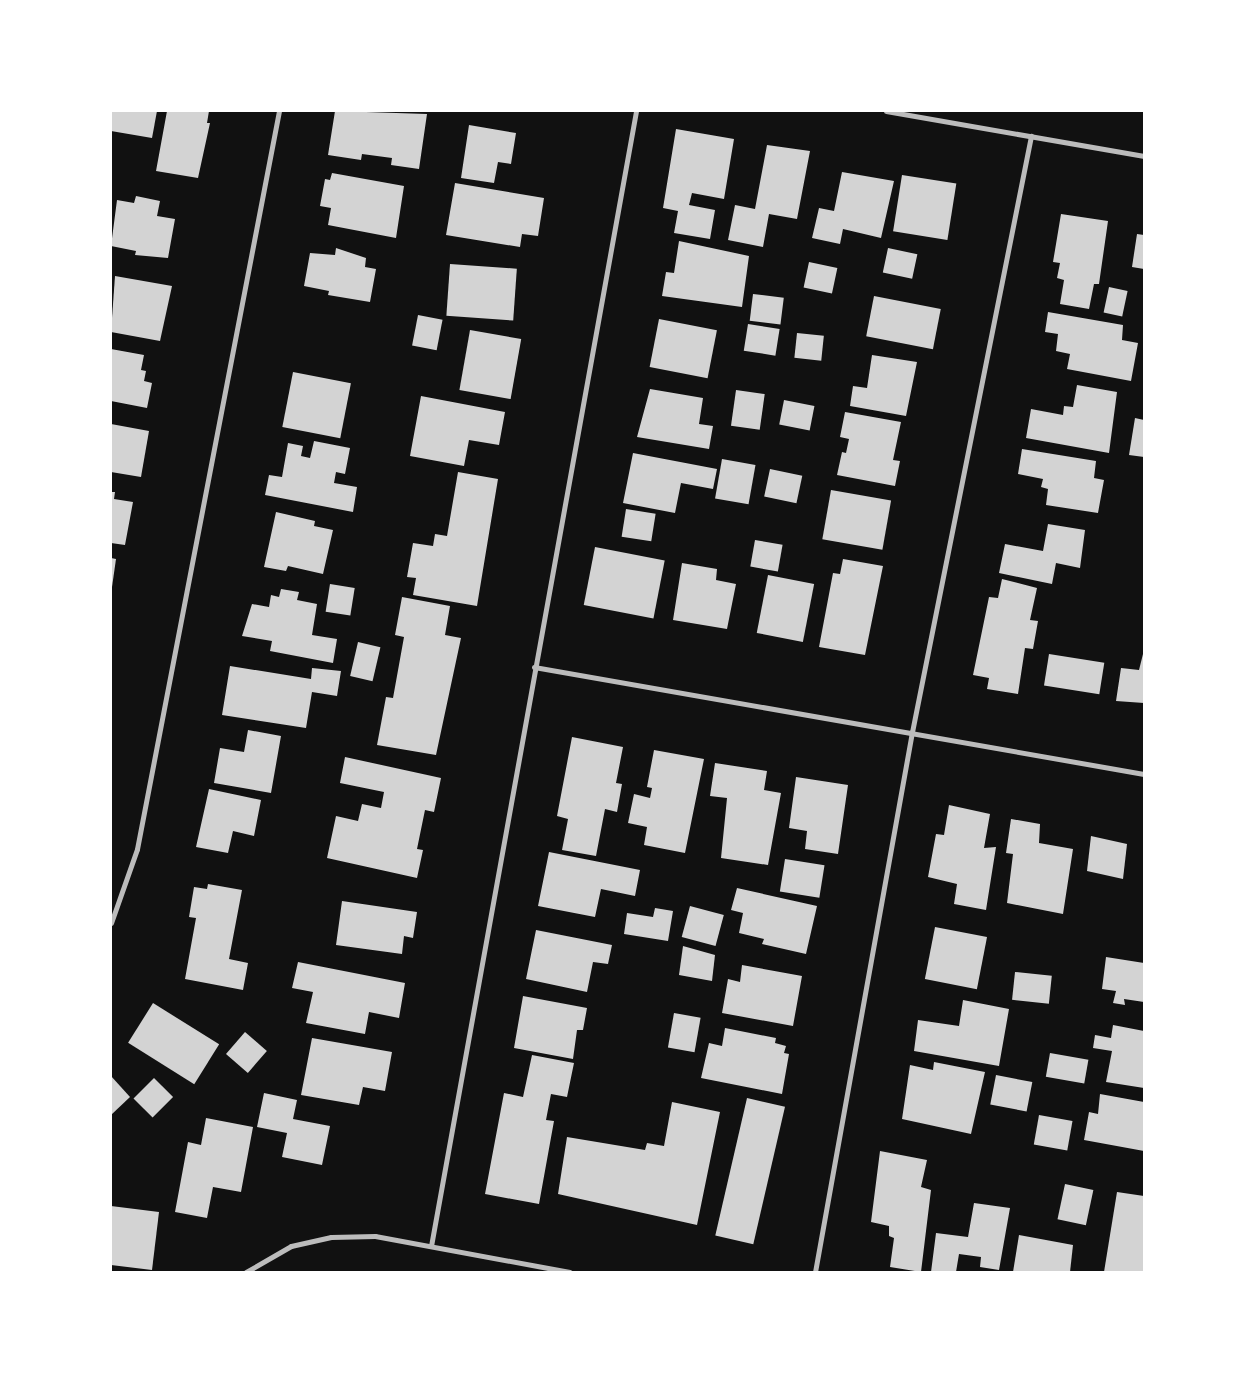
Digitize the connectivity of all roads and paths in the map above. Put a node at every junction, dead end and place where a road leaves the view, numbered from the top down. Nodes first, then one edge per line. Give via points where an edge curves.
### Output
1 (279, 111) edge
2 (636, 111) edge
3 (886, 111) edge
4 (1031, 136) junction
5 (1144, 156) edge
6 (534, 668) junction
7 (912, 732) junction
8 (1144, 774) edge
9 (111, 923) edge
10 (431, 1246) junction
11 (246, 1272) edge
12 (570, 1272) edge
13 (815, 1272) edge

1 - 9 street via 137,849
2 - 6 street
3 - 4 street
4 - 5 street
4 - 7 street
6 - 7 street
6 - 10 street
7 - 8 street
7 - 13 street
10 - 11 street via 375,1236 331,1237 291,1246
10 - 12 street

